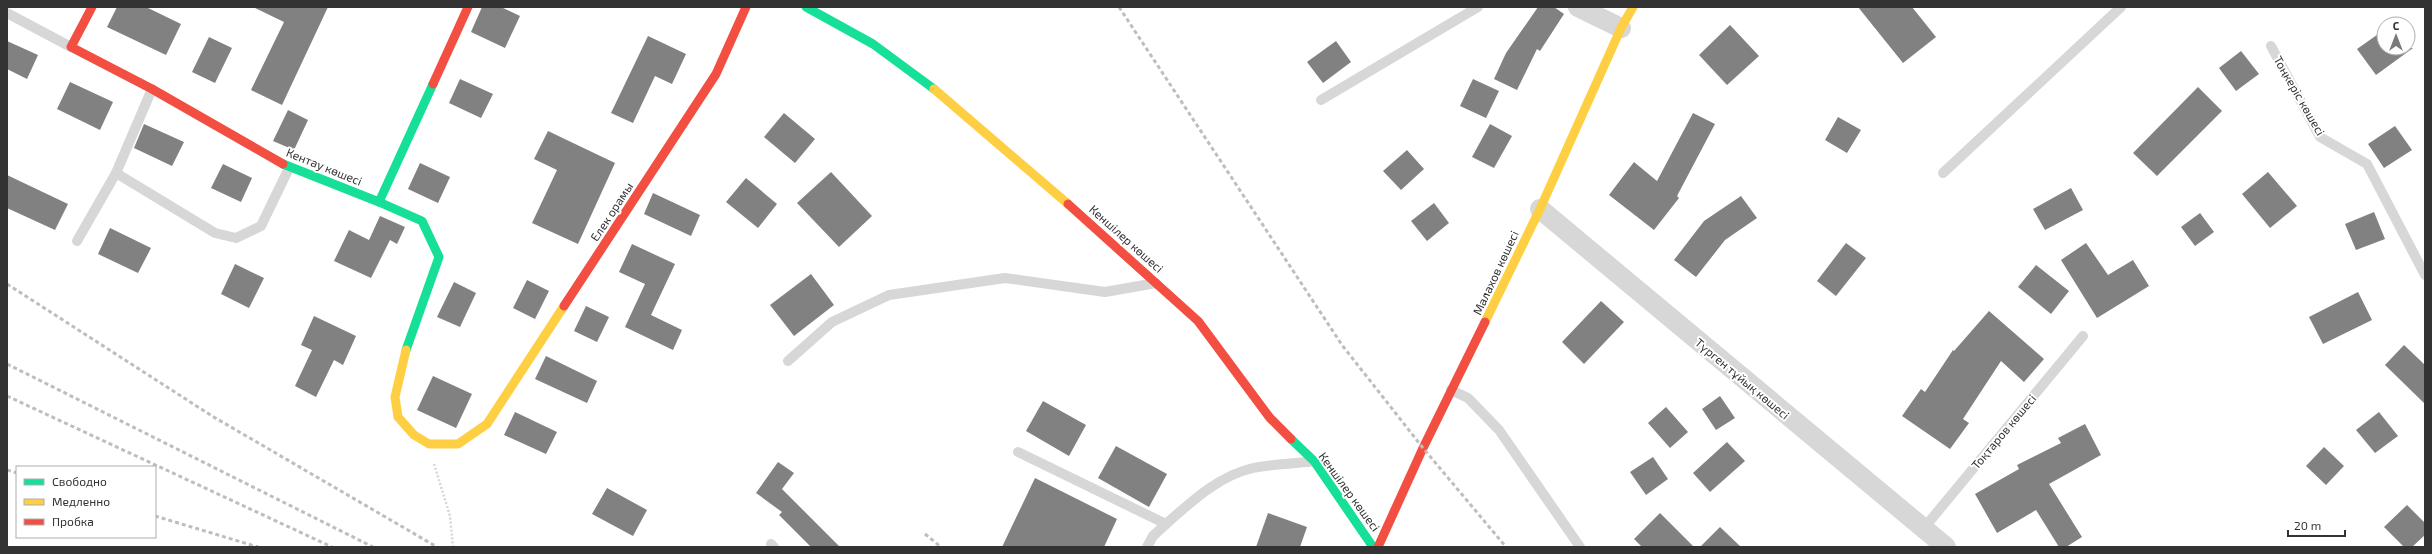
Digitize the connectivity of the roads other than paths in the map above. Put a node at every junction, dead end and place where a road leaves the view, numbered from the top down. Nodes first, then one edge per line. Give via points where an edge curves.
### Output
1 (92, 7) edge
2 (468, 7) edge
3 (746, 7) edge
4 (806, 7) edge
5 (1478, 7) edge
6 (1578, 7) edge
7 (1633, 7) edge
8 (2121, 7) edge
9 (7, 13) edge
10 (1621, 28) junction
11 (2270, 46) dead end
12 (71, 47) junction
13 (152, 89) junction
14 (1321, 100) dead end
15 (289, 168) junction
16 (116, 173) junction
17 (1943, 173) dead end
18 (379, 202) junction
19 (1540, 209) junction
20 (77, 241) dead end
21 (2425, 275) edge
22 (1156, 283) junction
23 (2083, 336) dead end
24 (788, 360) dead end
25 (1451, 390) junction
26 (429, 444) joint
27 (1018, 452) dead end
28 (1314, 461) junction
29 (1166, 524) junction
30 (1924, 528) junction
31 (1146, 547) edge
32 (1373, 547) edge
33 (1378, 547) edge
34 (1580, 547) edge
35 (1946, 547) edge

1 - 12 street
2 - 18 street
3 - 26 street, Елек орамы via 716,74 487,424 458,444
4 - 22 street, Кеншілер көшесі via 873,44 939,93
5 - 14 lane
6 - 10 street
7 - 10 street, Малахов көшесі
8 - 17 lane
9 - 12 lane
10 - 19 street, Малахов көшесі
11 - 21 lane, Тоңкерiс көшесі via 2320,138 2367,164
12 - 13 street, Кентау көшесі
13 - 15 street, Кентау көшесі
13 - 16 lane
15 - 16 lane via 261,226 236,238 215,233
15 - 18 street, Кентау көшесі
16 - 20 lane
18 - 26 street, Кентау көшесі via 422,222 439,257 404,354 395,397 398,417 414,435
19 - 25 street, Малахов көшесі
19 - 30 street, Түрген тұйық көшесі
22 - 24 lane via 1105,292 1005,278 889,295 832,322
22 - 28 street, Кеншілер көшесі via 1198,321 1270,418
23 - 30 lane, Тоқтаров көшесі
25 - 33 street, Малахов көшесі
25 - 34 lane via 1468,398 1499,430
27 - 29 lane
28 - 29 lane via 1252,468 1225,479 1194,500
28 - 32 street, Кеншілер көшесі
29 - 31 lane
30 - 35 street, Түрген тұйық көшесі

